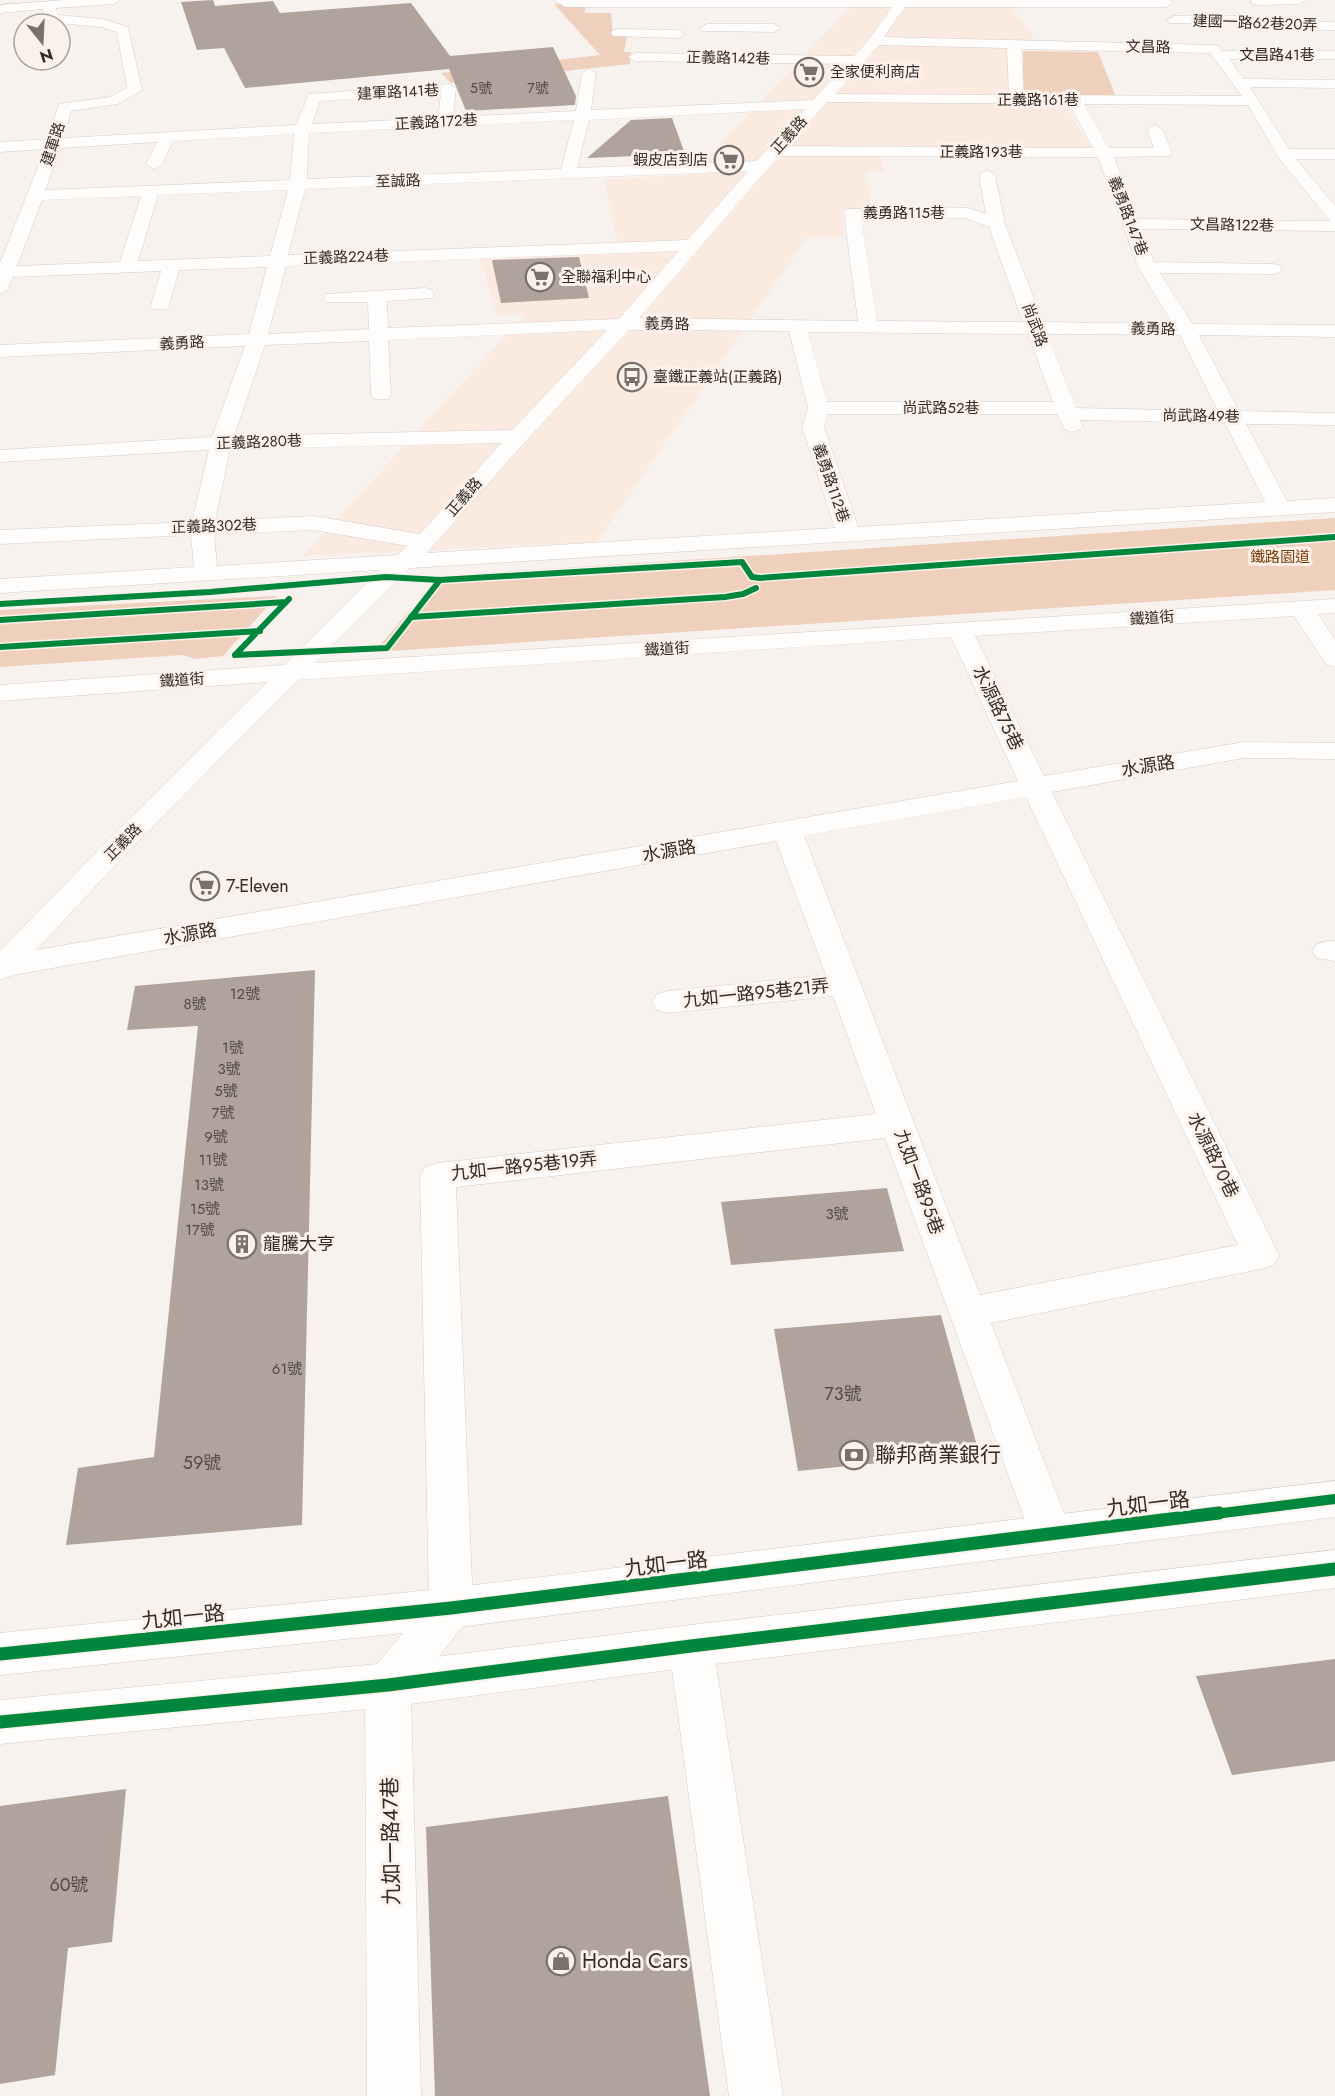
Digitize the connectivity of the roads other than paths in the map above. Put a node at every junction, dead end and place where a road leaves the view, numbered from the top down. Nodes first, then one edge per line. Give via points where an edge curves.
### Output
1 (114, 0) edge
2 (560, 0) edge
3 (1257, 0) edge
4 (1299, 0) edge
5 (707, 1) edge
6 (902, 2) edge
7 (1093, 2) edge
8 (1165, 2) edge
9 (999, 4) junction
10 (49, 5) junction
11 (0, 9) edge
12 (1335, 26) edge
13 (774, 28) dead end
14 (707, 31) junction
15 (618, 33) dead end
16 (1182, 34) junction
17 (875, 41) junction
18 (1021, 44) junction
19 (1218, 55) junction
20 (1335, 55) edge
21 (635, 57) dead end
22 (706, 57) junction
23 (858, 60) junction
24 (589, 73) dead end
25 (1239, 83) junction
26 (1335, 84) edge
27 (1017, 99) junction
28 (1074, 100) junction
29 (820, 101) junction
30 (1253, 101) junction
31 (583, 114) junction
32 (446, 122) junction
33 (302, 129) junction
34 (1155, 130) dead end
35 (167, 137) junction
36 (55, 144) junction
37 (0, 147) edge
38 (1104, 153) junction
39 (1284, 153) junction
40 (1335, 154) edge
41 (768, 158) junction
42 (154, 164) dead end
43 (568, 174) junction
44 (987, 174) dead end
45 (298, 185) junction
46 (151, 190) junction
47 (35, 195) junction
48 (1335, 217) edge
49 (996, 224) junction
50 (1129, 224) junction
51 (1335, 226) edge
52 (692, 245) junction
53 (277, 260) junction
54 (172, 264) junction
55 (128, 265) junction
56 (1147, 267) junction
57 (1273, 269) dead end
58 (2, 277) edge
59 (425, 294) dead end
60 (377, 297) junction
61 (333, 298) dead end
62 (160, 304) dead end
63 (624, 324) junction
64 (797, 326) junction
65 (868, 326) junction
66 (1036, 328) junction
67 (1187, 330) junction
68 (1335, 331) edge
69 (378, 334) junction
70 (257, 340) junction
71 (0, 351) edge
72 (381, 395) dead end
73 (818, 408) junction
74 (1068, 416) junction
75 (1232, 417) junction
76 (1335, 419) edge
77 (518, 436) junction
78 (221, 443) junction
79 (0, 456) edge
80 (1335, 505) edge
81 (1280, 508) junction
82 (202, 526) junction
83 (849, 535) junction
84 (0, 537) edge
85 (426, 542) junction
86 (404, 561) junction
87 (206, 574) junction
88 (0, 585) edge
89 (1335, 606) edge
90 (1301, 608) junction
91 (960, 631) junction
92 (1335, 659) edge
93 (290, 673) junction
94 (0, 693) edge
95 (1335, 751) edge
96 (1036, 785) junction
97 (787, 830) junction
98 (1, 968) edge
99 (845, 984) junction
100 (668, 1002) dead end
101 (897, 1124) junction
102 (967, 1313) junction
103 (1335, 1499) edge
104 (1051, 1534) junction
105 (1335, 1569) edge
106 (451, 1608) junction
107 (691, 1646) junction
108 (0, 1654) edge
109 (388, 1685) junction
110 (0, 1722) edge
111 (394, 2096) edge
112 (756, 2096) edge

1 - 10 street
2 - 5 street
3 - 4 street
5 - 6 street
5 - 14 street
6 - 9 street
6 - 17 street, 正義路
7 - 8 street
7 - 9 street via 1073,8
8 - 16 street
9 - 18 street
10 - 11 street
10 - 36 street, 建軍路 via 52,19 103,23 123,30 135,90 112,101 64,107
12 - 16 street, 建國一路62巷20弄 via 1254,25 1250,20
13 - 14 street
14 - 15 street
14 - 22 street
16 - 18 street, 文昌路 via 1108,52
16 - 19 street, 文昌路 via 1214,49
17 - 18 street, 文昌路
17 - 23 street, 正義路
18 - 27 street
19 - 20 street, 文昌路41巷
19 - 25 street
21 - 22 street, 正義路142巷
22 - 23 street, 正義路142巷
23 - 29 street, 正義路
24 - 31 street
25 - 26 street
25 - 30 street
27 - 28 street, 正義路161巷
27 - 29 street, 正義路161巷
28 - 30 street, 正義路161巷 via 1123,95
28 - 38 street, 義勇路147巷
29 - 31 street, 正義路172巷
29 - 41 street, 正義路
30 - 39 street
31 - 32 street, 正義路172巷
31 - 43 street
32 - 33 street, 正義路172巷
32 - 33 street, 建軍路141巷 via 449,88 314,97
33 - 35 street, 正義路172巷
33 - 45 street
34 - 38 street, 正義路193巷 via 1164,153
35 - 36 street, 正義路172巷
35 - 42 street
36 - 37 street, 正義路172巷
36 - 47 street, 建軍路
38 - 41 street, 正義路193巷
38 - 50 street, 義勇路147巷
39 - 40 street
39 - 48 street
41 - 43 street, 至誠路
41 - 52 street, 正義路
43 - 45 street, 至誠路
44 - 49 street, 尚武路
45 - 46 street, 至誠路
45 - 53 street
46 - 47 street, 至誠路
46 - 55 street
47 - 58 street, 建軍路
49 - 65 street, 義勇路115巷 via 968,213 852,213
49 - 66 street, 尚武路
50 - 51 street, 文昌路122巷
50 - 56 street, 義勇路147巷
52 - 53 street, 正義路224巷
52 - 63 street, 正義路
53 - 54 street, 正義路224巷
53 - 70 street
54 - 55 street, 正義路224巷
54 - 62 street
55 - 58 street, 正義路224巷
56 - 57 street
56 - 67 street, 義勇路147巷
59 - 60 street
60 - 61 street
60 - 69 street
63 - 64 street, 義勇路
63 - 69 street, 義勇路
63 - 77 street, 正義路
64 - 65 street, 義勇路
64 - 73 street, 義勇路112巷
65 - 66 street, 義勇路
66 - 67 street, 義勇路
66 - 74 street, 尚武路
67 - 68 street, 義勇路
67 - 75 street, 義勇路147巷
69 - 70 street, 義勇路
69 - 72 street
70 - 71 street, 義勇路
70 - 78 street
73 - 74 street, 尚武路52巷
73 - 83 street, 義勇路112巷 via 813,427
74 - 75 street, 尚武路49巷
75 - 76 street, 尚武路49巷
75 - 81 street, 義勇路147巷
77 - 78 street, 正義路280巷
77 - 85 street, 正義路
78 - 79 street, 正義路280巷
78 - 82 street
80 - 81 street
81 - 83 street
82 - 84 street, 正義路302巷
82 - 85 street, 正義路302巷 via 314,523
82 - 87 street
83 - 86 street
85 - 86 street, 正義路
86 - 87 street
86 - 93 street, 正義路
87 - 88 street
89 - 90 street, 鐵道街
90 - 91 street, 鐵道街
90 - 92 street
91 - 93 street, 鐵道街
91 - 96 street, 水源路75巷
93 - 94 street, 鐵道街
93 - 98 street, 正義路
95 - 96 street, 水源路 via 1244,750
96 - 97 street, 水源路
96 - 102 street, 水源路70巷 via 1261,1255
97 - 98 street, 水源路
97 - 99 street, 九如一路95巷
99 - 100 street, 九如一路95巷21弄
99 - 101 street, 九如一路95巷
101 - 102 street, 九如一路95巷
101 - 106 street, 九如一路95巷19弄 via 438,1176
102 - 104 street, 九如一路95巷
103 - 104 street, 九如一路
104 - 106 street, 九如一路
105 - 107 street
106 - 108 street, 九如一路
106 - 109 street
107 - 109 street
107 - 112 street
109 - 110 street
109 - 111 street, 九如一路47巷

